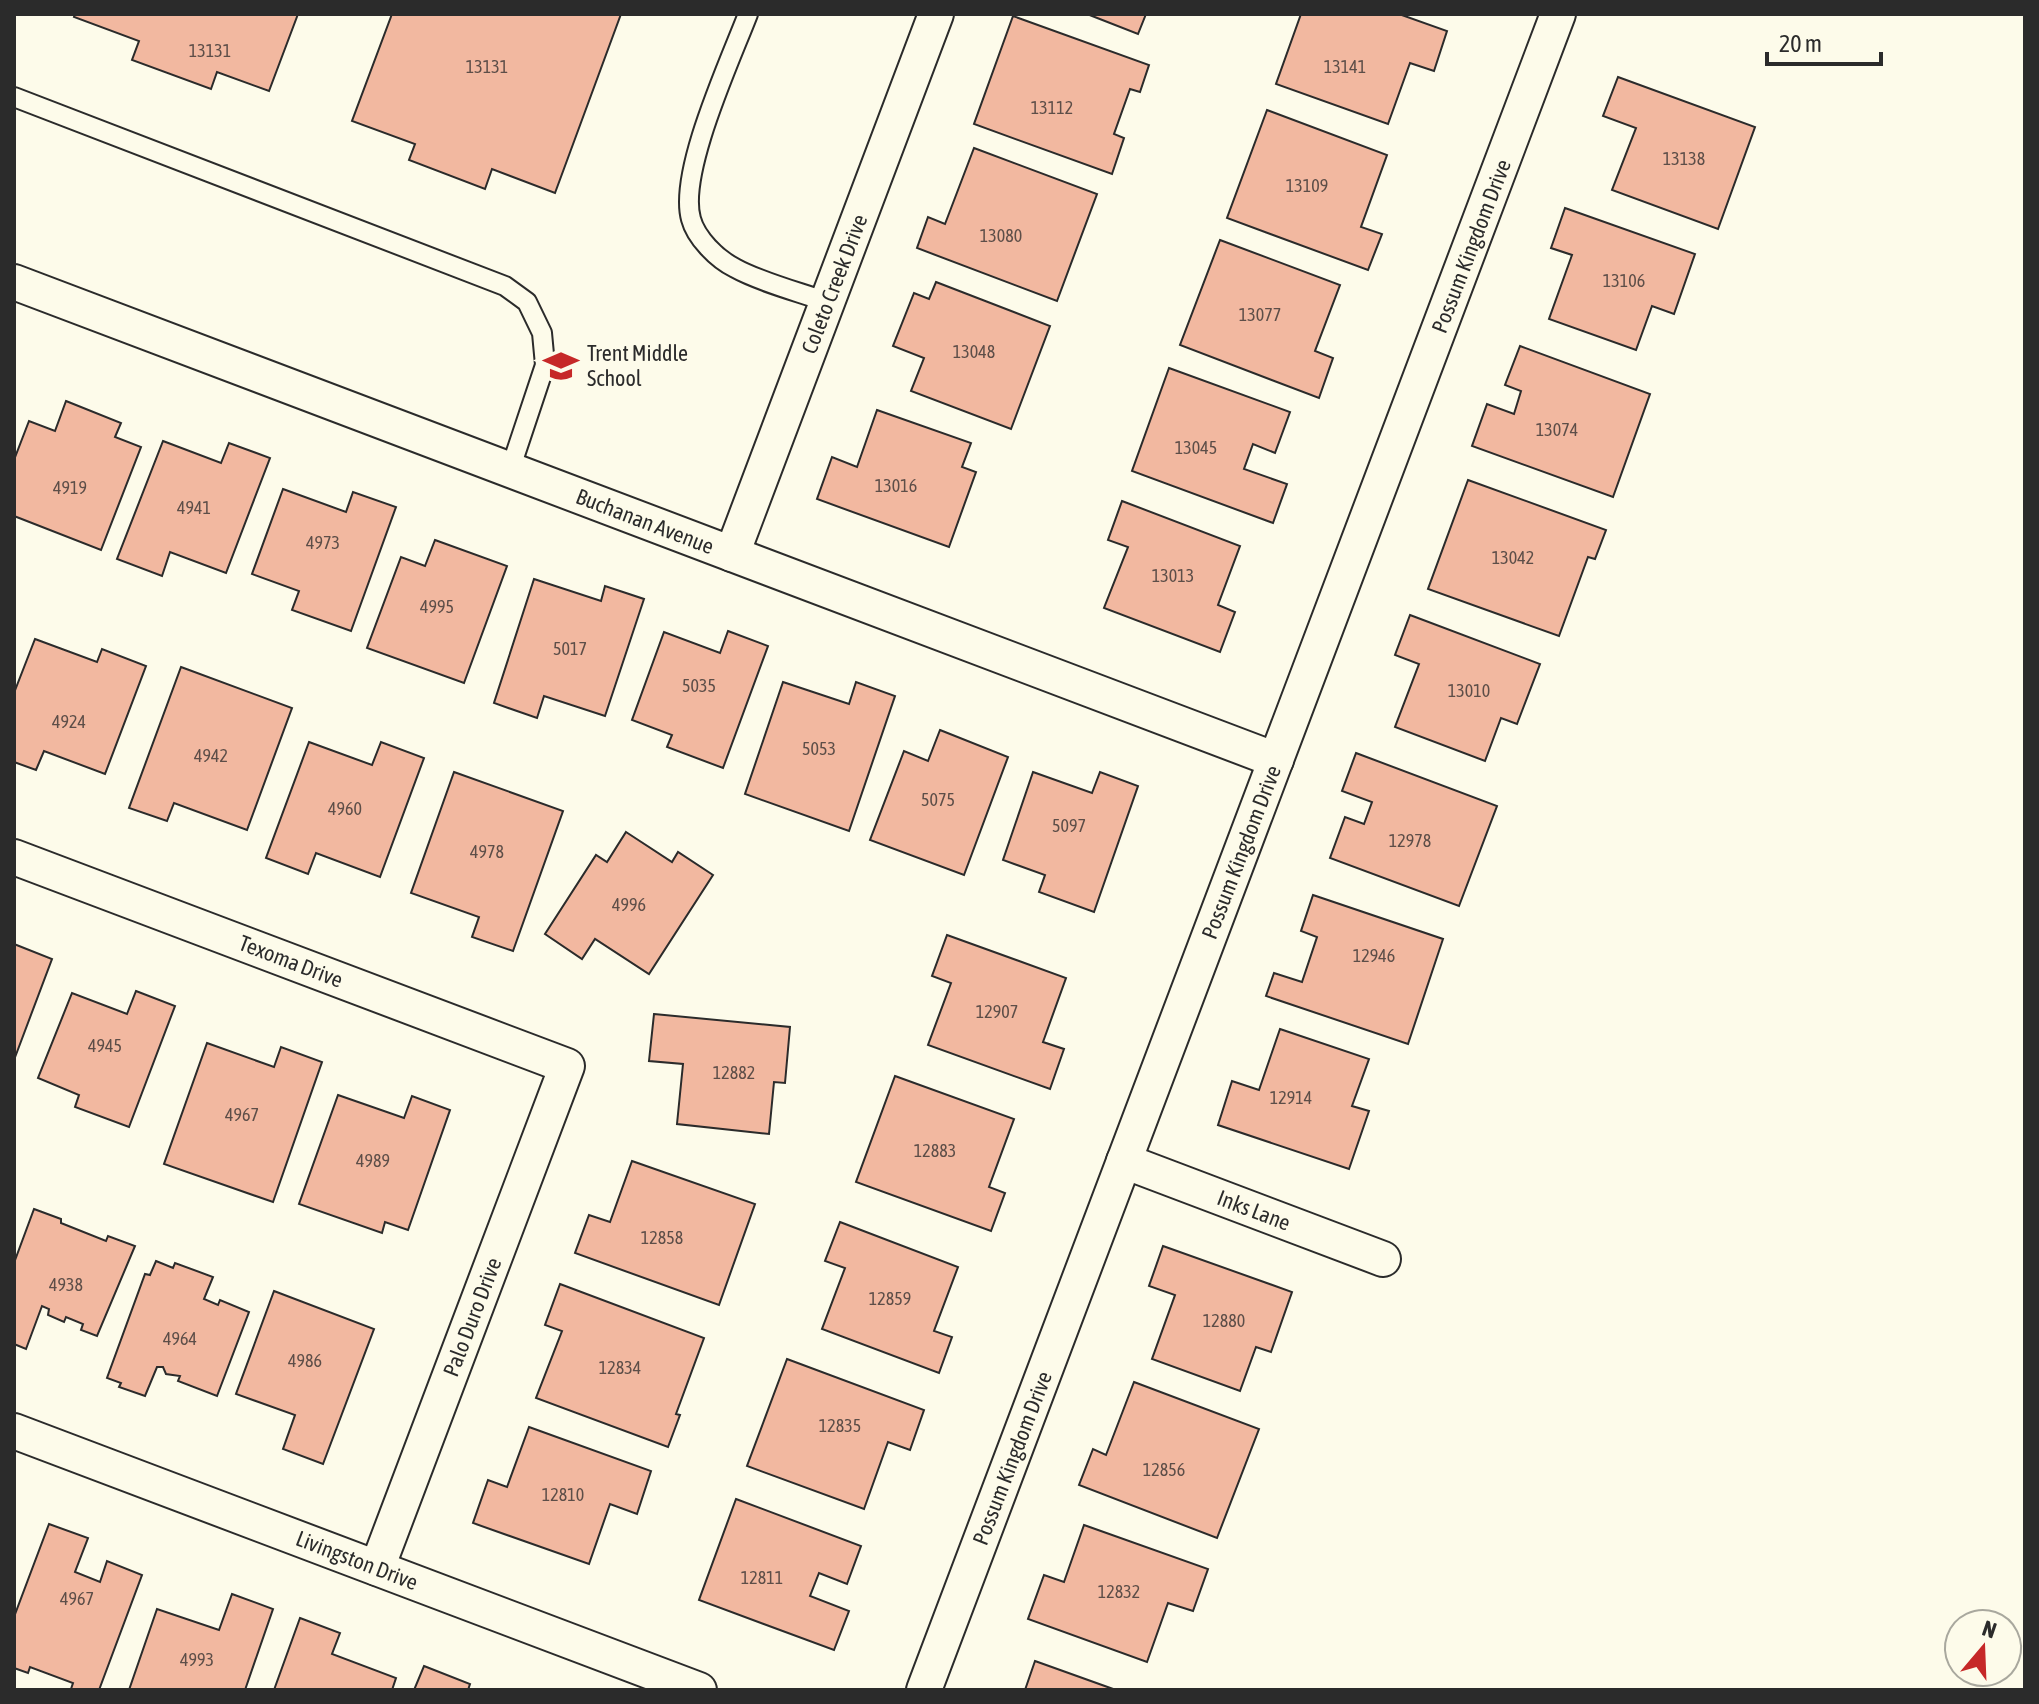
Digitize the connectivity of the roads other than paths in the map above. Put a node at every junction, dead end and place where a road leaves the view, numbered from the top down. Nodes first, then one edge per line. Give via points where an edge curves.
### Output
1 (748, 14) edge
2 (936, 14) edge
3 (1558, 14) edge
4 (14, 97) edge
5 (14, 282) edge
6 (827, 302) junction
7 (510, 470) junction
8 (732, 554) junction
9 (1276, 760) junction
10 (14, 857) edge
11 (567, 1066) joint
12 (1124, 1161) junction
13 (1383, 1259) dead end
14 (14, 1431) edge
15 (377, 1568) junction
16 (699, 1690) edge
17 (924, 1690) edge

1 - 6 lane via 693,160 691,219 705,244 734,268
2 - 6 street, Coleto Creek Drive
3 - 9 street, Possum Kingdom Drive
4 - 7 lane via 505,286 527,302 542,333 545,365
5 - 7 street, Buchanan Avenue
6 - 8 street, Coleto Creek Drive
7 - 8 street, Buchanan Avenue
8 - 9 street, Buchanan Avenue
9 - 12 street, Possum Kingdom Drive
10 - 11 street, Texoma Drive
11 - 15 street, Palo Duro Drive
12 - 13 street, Inks Lane
12 - 17 street, Possum Kingdom Drive
14 - 15 street, Livingston Drive
15 - 16 street, Livingston Drive

